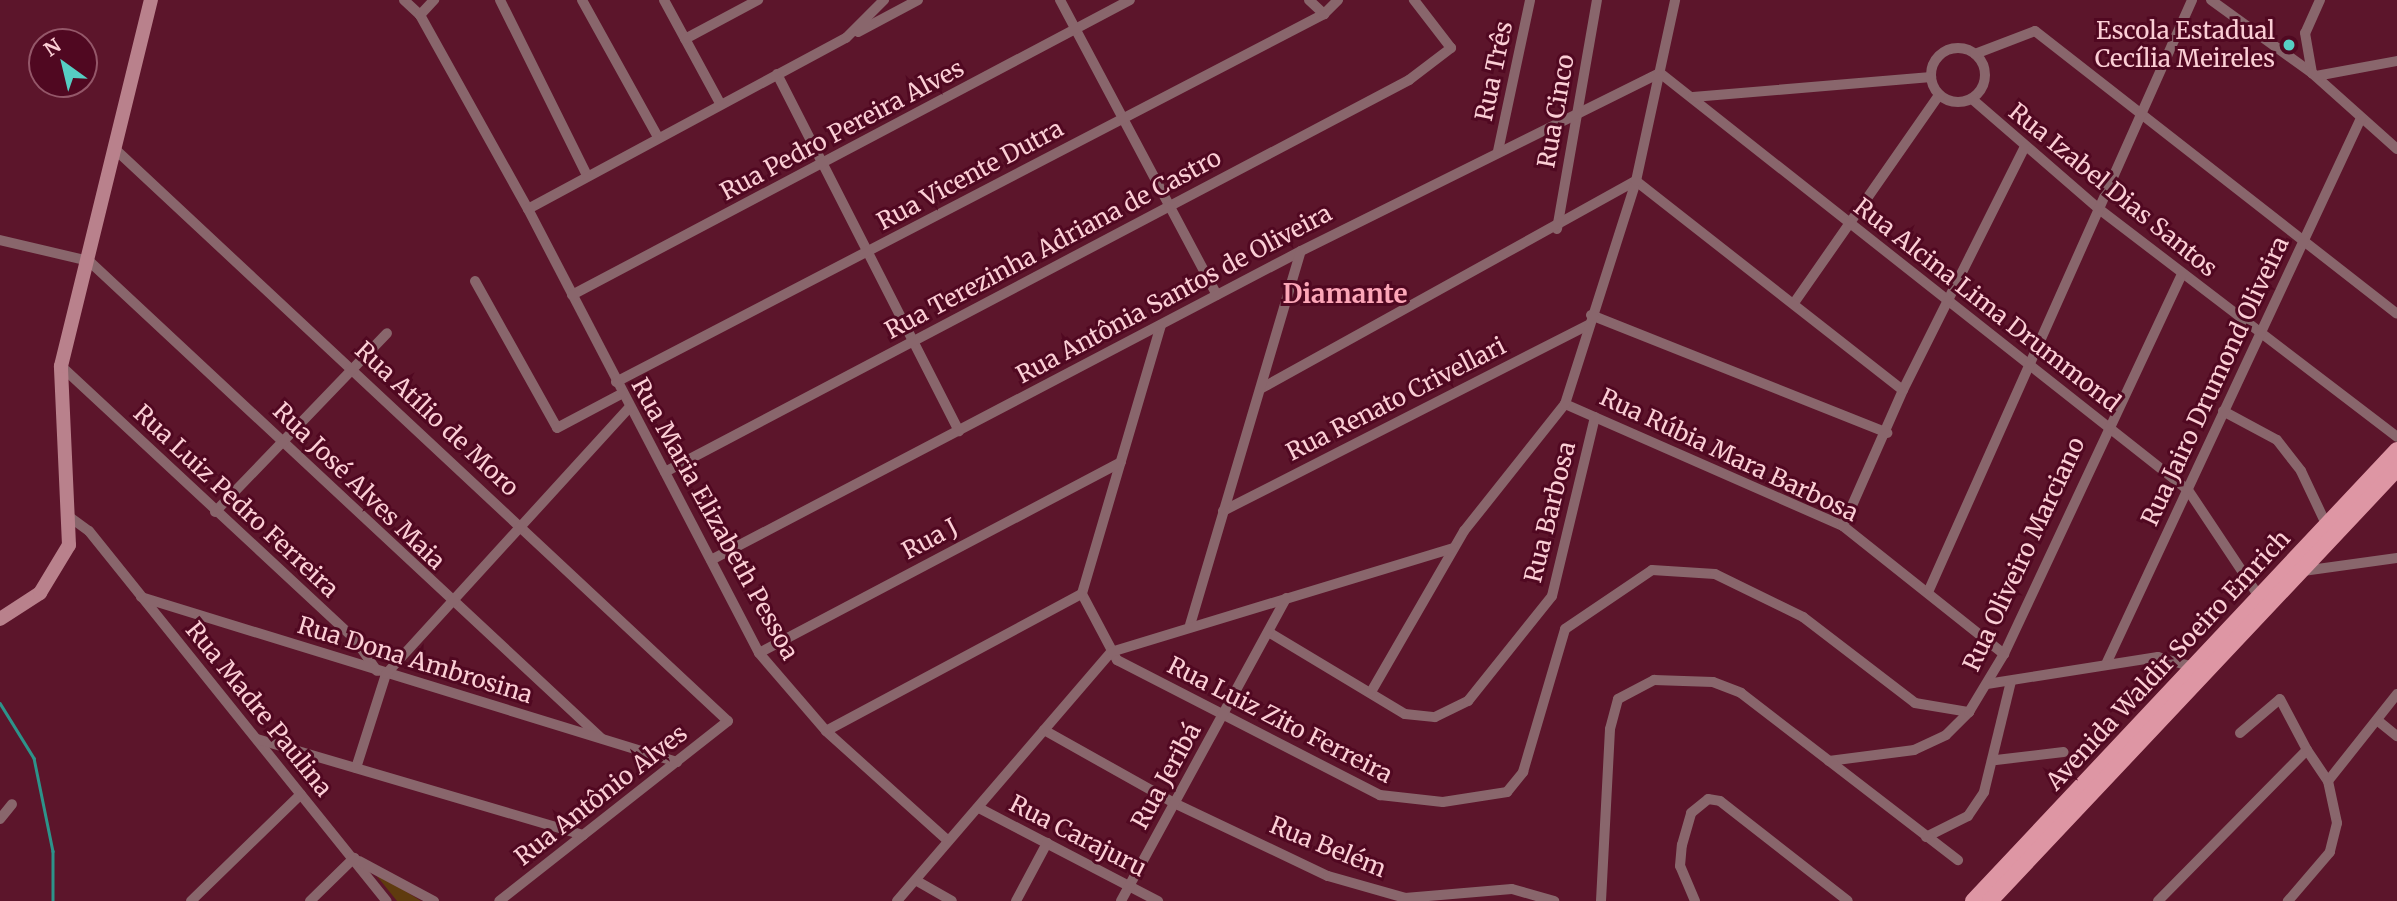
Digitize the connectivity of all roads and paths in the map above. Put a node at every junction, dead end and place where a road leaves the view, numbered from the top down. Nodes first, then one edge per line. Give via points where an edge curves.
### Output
1 (151, 0) edge
2 (404, 0) edge
3 (434, 0) edge
4 (500, 0) edge
5 (582, 0) edge
6 (664, 0) edge
7 (758, 0) edge
8 (884, 0) edge
9 (918, 0) edge
10 (1060, 0) edge
11 (1130, 0) edge
12 (1309, 0) edge
13 (1338, 0) edge
14 (1414, 0) edge
15 (1530, 0) edge
16 (1597, 0) edge
17 (1675, 0) edge
18 (2192, 0) edge
19 (2211, 0) edge
20 (2320, 0) edge
21 (1324, 14) junction
22 (420, 15) junction
23 (1076, 28) junction
24 (846, 38) junction
25 (685, 39) junction
26 (1975, 54) junction
27 (2397, 61) edge
28 (1660, 73) junction
29 (778, 74) junction
30 (2314, 75) junction
31 (1931, 77) junction
32 (1939, 95) junction
33 (1693, 97) junction
34 (1972, 99) junction
35 (720, 103) junction
36 (1577, 112) junction
37 (2144, 114) junction
38 (1124, 118) junction
39 (2361, 118) junction
40 (658, 137) junction
41 (2024, 148) junction
42 (2397, 149) edge
43 (116, 150) junction
44 (1498, 150) junction
45 (822, 166) junction
46 (587, 175) junction
47 (1636, 181) junction
48 (1171, 206) junction
49 (528, 209) junction
50 (2099, 209) junction
51 (1849, 225) junction
52 (1557, 229) junction
53 (0, 240) edge
54 (2303, 242) junction
55 (1301, 251) junction
56 (867, 253) junction
57 (89, 261) junction
58 (2182, 274) junction
59 (475, 282) dead end
60 (572, 295) junction
61 (1217, 295) junction
62 (1947, 302) junction
63 (1794, 303) junction
64 (2397, 314) edge
65 (1589, 320) junction
66 (1161, 325) junction
67 (387, 333) dead end
68 (2259, 334) junction
69 (914, 342) junction
70 (2026, 363) junction
71 (61, 366) junction
72 (352, 368) junction
73 (616, 382) junction
74 (1262, 388) junction
75 (1903, 390) junction
76 (623, 393) junction
77 (1565, 404) junction
78 (630, 407) junction
79 (2223, 411) junction
80 (1595, 416) junction
81 (2108, 426) junction
82 (959, 431) junction
83 (1887, 433) junction
84 (2397, 437) edge
85 (283, 442) junction
86 (2397, 450) edge
87 (1121, 462) junction
88 (2397, 469) edge
89 (665, 472) junction
90 (2188, 490) junction
91 (1223, 511) junction
92 (215, 512) junction
93 (71, 518) junction
94 (2326, 524) junction
95 (1843, 526) junction
96 (523, 527) junction
97 (1453, 548) junction
98 (2397, 558) edge
99 (711, 560) junction
100 (2303, 571) junction
101 (1929, 590) junction
102 (1082, 594) junction
103 (141, 597) junction
104 (1286, 598) junction
105 (2260, 598) junction
106 (453, 605) junction
107 (0, 619) edge
108 (1190, 625) junction
109 (1270, 634) junction
110 (1111, 652) junction
111 (759, 653) junction
112 (2004, 654) junction
113 (2107, 662) junction
114 (2202, 669) junction
115 (381, 673) junction
116 (2011, 681) junction
117 (1987, 684) junction
118 (1371, 692) junction
119 (2397, 694) edge
120 (1969, 712) junction
121 (1222, 719) junction
122 (2377, 720) junction
123 (728, 721) joint
124 (826, 730) junction
125 (1044, 730) junction
126 (2240, 733) dead end
127 (2397, 736) edge
128 (255, 738) junction
129 (601, 738) junction
130 (2307, 750) junction
131 (2064, 752) dead end
132 (1996, 760) junction
133 (1829, 761) junction
134 (677, 762) junction
135 (356, 768) junction
136 (2328, 781) junction
137 (301, 793) junction
138 (1174, 803) junction
139 (12, 804) dead end
140 (979, 808) junction
141 (0, 819) edge
142 (583, 835) junction
143 (1926, 837) junction
144 (947, 840) junction
145 (1047, 843) junction
146 (354, 858) junction
147 (1958, 860) dead end
148 (917, 881) junction
149 (1129, 887) junction
150 (191, 901) edge
151 (310, 901) edge
152 (387, 901) edge
153 (434, 901) edge
154 (499, 901) edge
155 (897, 901) edge
156 (952, 901) edge
157 (1016, 901) edge
158 (1121, 901) edge
159 (1158, 901) edge
160 (1554, 901) edge
161 (1601, 901) edge
162 (1695, 901) edge
163 (1849, 901) edge
164 (1973, 901) edge
165 (1990, 901) edge
166 (2158, 901) edge
167 (2288, 901) edge

1 - 43 main road
2 - 22 street, Rua Maria Elizabeth Pessoa
3 - 22 street
4 - 46 street
5 - 40 street
6 - 25 street
7 - 25 street
8 - 24 street
9 - 24 street
10 - 23 street
11 - 23 street, Rua Pedro Pereira Alves
12 - 21 street
13 - 21 street
14 - 48 street, Rua Terezinha Adriana de Castro via 1451,44 1437,63
15 - 44 street, Rua Três
16 - 36 street, Rua Cinco
17 - 28 street
18 - 37 street
19 - 30 street
20 - 30 street via 2305,33
21 - 38 street, Rua Vicente Dutra
22 - 49 street, Rua Maria Elizabeth Pessoa
23 - 38 street
23 - 45 street, Rua Pedro Pereira Alves
24 - 29 street
25 - 35 street
26 - 31 street via 1958,48 1942,54
26 - 34 street via 1985,77
26 - 37 street via 2035,31
27 - 30 street
28 - 33 street, Rua Alcina Lima Drummond
28 - 36 street, Rua Antônia Santos de Oliveira
28 - 47 street
29 - 35 street
29 - 45 street
30 - 39 street
31 - 32 street
31 - 33 street
32 - 34 street via 1955,102
32 - 51 street
33 - 51 street, Rua Alcina Lima Drummond
34 - 41 street, Rua Izabel Dias Santos
35 - 40 street
36 - 44 street, Rua Antônia Santos de Oliveira
36 - 52 street, Rua Cinco
37 - 50 street
37 - 54 street
38 - 48 street
38 - 56 street, Rua Vicente Dutra
39 - 42 street
39 - 54 street, Rua Jairo Drumond Oliveira
40 - 46 street
41 - 50 street, Rua Izabel Dias Santos
41 - 62 street
43 - 57 main road
43 - 72 street, Rua Atílio de Moro
44 - 55 street, Rua Antônia Santos de Oliveira
45 - 56 street
45 - 60 street, Rua Pedro Pereira Alves
46 - 49 street
47 - 52 street
47 - 63 street
47 - 65 street
48 - 61 street
48 - 69 street, Rua Terezinha Adriana de Castro
49 - 60 street, Rua Maria Elizabeth Pessoa
50 - 58 street, Rua Izabel Dias Santos
50 - 70 street
51 - 62 street, Rua Alcina Lima Drummond
51 - 63 street
52 - 74 street
53 - 57 street
54 - 64 street
54 - 68 street, Rua Jairo Drumond Oliveira
55 - 61 street, Rua Antônia Santos de Oliveira
55 - 74 street
56 - 69 street
56 - 73 street, Rua Vicente Dutra
57 - 71 main road
57 - 85 street, Rua José Alves Maia
58 - 68 street, Rua Izabel Dias Santos
58 - 81 street, Rua Oliveiro Marciano
59 - 76 street via 557,428
60 - 73 street, Rua Maria Elizabeth Pessoa
61 - 66 street, Rua Antônia Santos de Oliveira
62 - 70 street, Rua Alcina Lima Drummond
62 - 75 street
63 - 75 street
65 - 77 street
65 - 83 street
65 - 91 street, Rua Renato Crivellari
66 - 82 street, Rua Antônia Santos de Oliveira
66 - 87 street
67 - 72 street
68 - 79 street, Rua Jairo Drumond Oliveira
68 - 84 street, Rua Izabel Dias Santos
69 - 82 street
69 - 89 street, Rua Terezinha Adriana de Castro
70 - 81 street, Rua Alcina Lima Drummond
70 - 101 street
71 - 92 street, Rua Luiz Pedro Ferreira
71 - 93 main road
72 - 85 street
72 - 96 street, Rua Atílio de Moro
73 - 76 street, Rua Maria Elizabeth Pessoa
74 - 91 street
75 - 83 street
76 - 78 street, Rua Maria Elizabeth Pessoa
77 - 80 street, Rua Rúbia Mara Barbosa
77 - 97 street
78 - 89 street, Rua Maria Elizabeth Pessoa
78 - 96 street
79 - 90 street, Rua Jairo Drumond Oliveira
79 - 94 street via 2277,440 2301,471
80 - 95 street, Rua Rúbia Mara Barbosa
80 - 118 street, Rua Barbosa via 1552,596 1482,688 1451,713 1427,718 1405,714
81 - 90 street, Rua Alcina Lima Drummond
81 - 112 street, Rua Oliveiro Marciano
82 - 99 street, Rua Antônia Santos de Oliveira
83 - 95 street
85 - 92 street
85 - 106 street, Rua José Alves Maia
86 - 94 main road, Avenida Waldir Soeiro Emrich
87 - 102 street
87 - 111 street, Rua J
88 - 100 main road, Avenida Waldir Soeiro Emrich
89 - 99 street, Rua Maria Elizabeth Pessoa
90 - 105 street, Rua Alcina Lima Drummond
90 - 113 street, Rua Jairo Drumond Oliveira
91 - 108 street
92 - 115 street, Rua Luiz Pedro Ferreira via 354,638
93 - 103 street, Rua Madre Paulina via 89,531
93 - 107 main road via 69,545 57,572 40,593
94 - 105 main road, Avenida Waldir Soeiro Emrich
95 - 101 street, Rua Rúbia Mara Barbosa
96 - 106 street
96 - 123 street, Rua Atílio de Moro
97 - 104 street
97 - 118 street
98 - 100 street
99 - 111 street, Rua Maria Elizabeth Pessoa
100 - 114 main road, Avenida Waldir Soeiro Emrich
101 - 112 street, Rua Rúbia Mara Barbosa
102 - 110 street
102 - 124 street
103 - 115 street, Rua Dona Ambrosina
103 - 128 street, Rua Madre Paulina
104 - 108 street
104 - 109 street, Rua Jeribá
105 - 114 main road, Avenida Waldir Soeiro Emrich
106 - 115 street
106 - 129 street, Rua José Alves Maia
108 - 110 street
109 - 118 street, Rua Barbosa
109 - 121 street, Rua Jeribá
110 - 121 street, Rua Luiz Zito Ferreira
110 - 125 street
111 - 124 street, Rua Maria Elizabeth Pessoa
112 - 117 street, Rua Oliveiro Marciano
113 - 114 street via 2158,657
113 - 116 street
114 - 164 main road, Avenida Waldir Soeiro Emrich
114 - 165 main road, Avenida Waldir Soeiro Emrich
115 - 129 street, Rua Dona Ambrosina
115 - 135 street
116 - 117 street
116 - 132 street
117 - 120 street, Rua Oliveiro Marciano
119 - 122 street
120 - 121 street, Rua Luiz Zito Ferreira via 1915,704 1803,617 1715,574 1652,570 1570,624 1557,645 1523,772 1499,797 1392,799
120 - 133 street, Rua Oliveiro Marciano via 1946,735 1914,750
121 - 138 street, Rua Jeribá
122 - 127 street
122 - 136 street
123 - 134 street, Rua Antônio Alves
124 - 144 street, Rua Maria Elizabeth Pessoa
125 - 138 street, Rua Belém
125 - 140 street
126 - 130 street via 2280,699
128 - 135 street
128 - 137 street, Rua Madre Paulina
129 - 134 street, Rua Dona Ambrosina
130 - 136 street
130 - 166 street
131 - 132 street
132 - 143 street via 1968,816
133 - 143 street
133 - 161 street via 1741,693 1713,682 1654,680 1632,687 1618,699 1610,729
134 - 142 street, Rua Antônio Alves
135 - 142 street
136 - 167 street via 2337,823 2330,852
137 - 146 street, Rua Madre Paulina
137 - 150 street
138 - 149 street, Rua Jeribá
138 - 160 street, Rua Belém via 1328,876 1376,891 1443,899 1512,889
139 - 141 street
140 - 144 street
140 - 145 street, Rua Carajuru
142 - 154 street, Rua Antônio Alves
143 - 147 street
144 - 148 street
145 - 149 street, Rua Carajuru
145 - 157 street
146 - 151 street
146 - 152 street
146 - 153 street, Rua Madre Paulina
148 - 155 street
148 - 156 street
149 - 158 street, Rua Jeribá
149 - 159 street, Rua Carajuru
162 - 163 street via 1680,866 1682,845 1691,813 1708,799 1720,801

